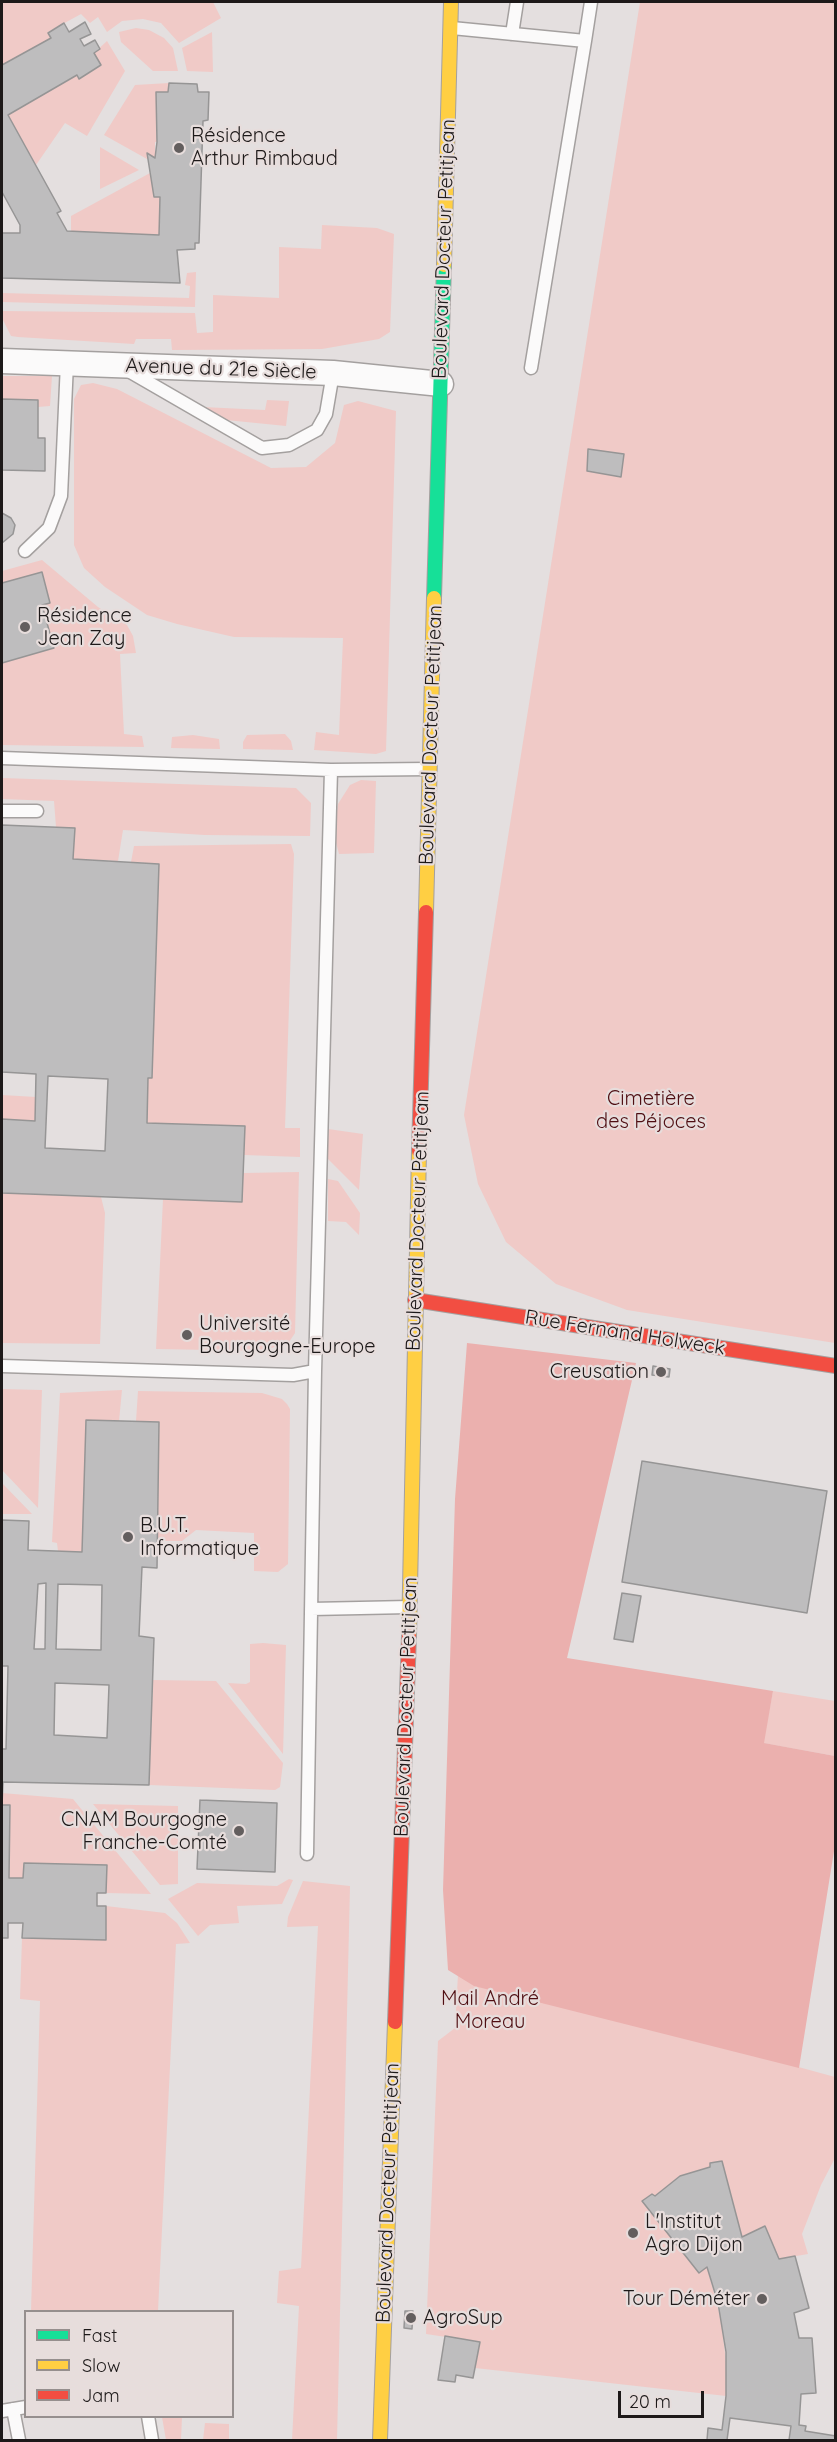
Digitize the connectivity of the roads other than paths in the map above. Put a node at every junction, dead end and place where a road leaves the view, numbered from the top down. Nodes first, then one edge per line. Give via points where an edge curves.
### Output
1 (451, 2) edge
2 (517, 2) edge
3 (591, 2) edge
4 (450, 28) junction
5 (512, 34) junction
6 (585, 41) junction
7 (2, 361) edge
8 (67, 363) junction
9 (117, 364) junction
10 (531, 368) dead end
11 (333, 373) junction
12 (441, 384) junction
13 (25, 551) dead end
14 (2, 758) edge
15 (430, 769) junction
16 (331, 770) junction
17 (2, 811) edge
18 (37, 811) dead end
19 (415, 1300) junction
20 (2, 1365) edge
21 (836, 1366) edge
22 (315, 1371) junction
23 (410, 1607) junction
24 (311, 1610) junction
25 (307, 1854) dead end
26 (13, 2409) edge
27 (148, 2418) edge
28 (19, 2440) edge
29 (152, 2440) edge
30 (380, 2440) edge

1 - 4 main road, Boulevard Docteur Petitjean
2 - 5 lane
3 - 6 lane
4 - 5 lane
4 - 12 main road, Boulevard Docteur Petitjean
5 - 6 lane
6 - 10 lane
7 - 8 street, Avenue du 21e Siècle
8 - 9 street, Avenue du 21e Siècle
8 - 13 lane via 61,496 49,528
9 - 11 street, Avenue du 21e Siècle
9 - 11 lane via 262,448 289,445 317,430 326,414
11 - 12 street, Avenue du 21e Siècle
12 - 15 main road, Boulevard Docteur Petitjean
14 - 16 lane
15 - 16 lane
15 - 19 main road, Boulevard Docteur Petitjean
16 - 22 lane
17 - 18 lane
19 - 21 main road, Rue Fernand Holweck
19 - 23 main road, Boulevard Docteur Petitjean
20 - 22 lane via 293,1375
22 - 24 lane
23 - 24 lane
23 - 30 main road, Boulevard Docteur Petitjean
24 - 25 lane
26 - 28 lane
27 - 29 lane

